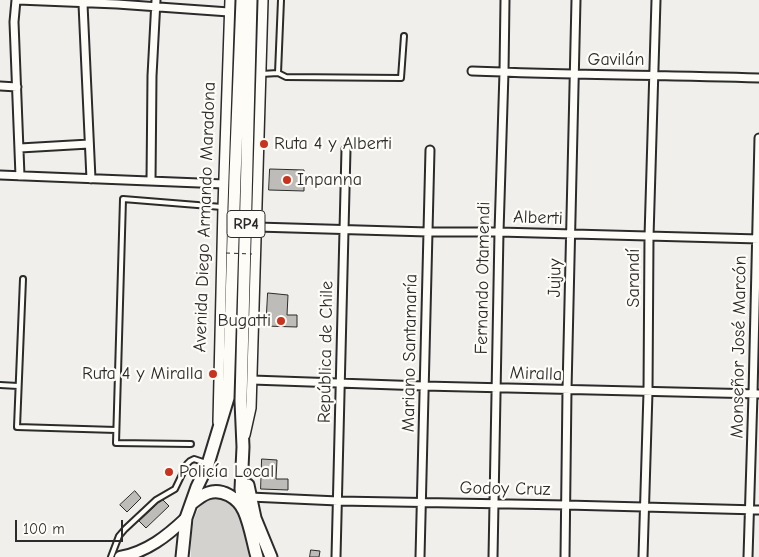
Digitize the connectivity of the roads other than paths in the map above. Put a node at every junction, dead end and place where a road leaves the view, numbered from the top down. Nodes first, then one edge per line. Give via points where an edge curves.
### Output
1 (17, 0) edge
2 (188, 0) edge
3 (230, 0) edge
4 (242, 0) edge
5 (251, 0) edge
6 (263, 0) edge
7 (281, 0) edge
8 (505, 0) edge
9 (576, 0) edge
10 (656, 0) edge
11 (34, 1) edge
12 (75, 2) edge
13 (117, 2) edge
14 (83, 4) junction
15 (156, 4) edge
16 (187, 9) junction
17 (229, 12) junction
18 (404, 36) dead end
19 (472, 70) dead end
20 (504, 72) junction
21 (278, 73) junction
22 (261, 74) junction
23 (574, 74) junction
24 (654, 75) junction
25 (759, 78) edge
26 (0, 86) edge
27 (17, 87) junction
28 (759, 138) edge
29 (89, 144) junction
30 (20, 148) junction
31 (346, 149) dead end
32 (430, 150) dead end
33 (0, 175) edge
34 (20, 176) junction
35 (91, 179) junction
36 (151, 181) junction
37 (224, 184) junction
38 (223, 207) junction
39 (256, 228) junction
40 (344, 229) junction
41 (428, 232) junction
42 (499, 232) junction
43 (571, 235) junction
44 (650, 237) junction
45 (758, 239) edge
46 (23, 279) dead end
47 (252, 380) junction
48 (341, 383) junction
49 (0, 385) edge
50 (18, 386) junction
51 (424, 386) junction
52 (496, 388) junction
53 (567, 390) junction
54 (648, 392) junction
55 (756, 394) edge
56 (116, 430) junction
57 (218, 435) junction
58 (190, 444) dead end
59 (243, 451) junction
60 (208, 464) junction
61 (250, 497) junction
62 (338, 501) junction
63 (422, 502) junction
64 (494, 503) junction
65 (191, 504) junction
66 (566, 505) junction
67 (645, 508) junction
68 (244, 510) junction
69 (749, 510) junction
70 (759, 510) edge
71 (186, 518) junction
72 (110, 557) edge
73 (120, 557) edge
74 (182, 557) edge
75 (257, 557) edge
76 (271, 557) edge
77 (336, 557) edge
78 (420, 557) edge
79 (493, 557) edge
80 (565, 557) edge
81 (643, 557) edge
82 (748, 557) edge

1 - 11 street
1 - 27 street via 14,22
2 - 16 street
3 - 17 street, Avenida Diego Armando Maradona
4 - 57 main road, Avenida Diego Armando Maradona / RP4 via 229,384
5 - 59 main road, RP4 via 241,401
6 - 22 street
7 - 21 lane
8 - 20 street, Fernando Otamendi
9 - 23 street, Jujuy
10 - 24 street, Sarandí
11 - 12 street
12 - 14 street
13 - 14 street
13 - 15 street
14 - 29 street
15 - 16 street
15 - 36 street
16 - 17 street
17 - 37 street, Avenida Diego Armando Maradona
18 - 21 lane via 401,78 286,77
19 - 20 street, Gavilán
20 - 23 street, Gavilán
20 - 42 street, Fernando Otamendi
21 - 22 lane
22 - 39 street
23 - 24 street, Gavilán
23 - 43 street, Jujuy
24 - 25 street, Gavilán
24 - 44 street, Sarandí
26 - 27 street
27 - 30 street
28 - 45 street, Monseñor José Marcón
29 - 30 street
29 - 35 street
30 - 34 street
31 - 40 street, República de Chile
32 - 41 street, Mariano Santamaría
33 - 34 street
34 - 35 street
35 - 36 street
36 - 37 street
37 - 38 street, Avenida Diego Armando Maradona
38 - 56 lane via 123,199
38 - 57 street, Avenida Diego Armando Maradona
39 - 40 street, Alberti
39 - 47 street
40 - 41 street, Alberti
40 - 48 street, República de Chile
41 - 42 street, Alberti
41 - 51 street, Mariano Santamaría
42 - 43 street, Alberti
42 - 52 street, Fernando Otamendi
43 - 44 street, Alberti
43 - 53 street, Jujuy
44 - 45 street, Alberti
44 - 54 street, Sarandí
45 - 55 street, Monseñor José Marcón
46 - 50 lane
47 - 48 street, Miralla
47 - 59 street via 251,408
48 - 51 street, Miralla
48 - 62 street, República de Chile
49 - 50 lane
50 - 56 lane via 16,427
51 - 52 street, Miralla
51 - 63 street, Mariano Santamaría
52 - 53 street, Miralla
52 - 64 street, Fernando Otamendi
53 - 54 street, Miralla
53 - 66 street, Jujuy
54 - 55 street, Miralla
54 - 67 street, Sarandí
55 - 69 street, Monseñor José Marcón
56 - 58 lane via 116,443
57 - 60 main road, Avenida Diego Armando Maradona / RP4
59 - 61 main road
59 - 68 main road, RP4 via 241,489
60 - 65 main road, Avenida Diego Armando Maradona / RP4
60 - 72 lane via 190,460 175,489 156,500 119,536
61 - 62 street, Godoy Cruz
61 - 76 main road
62 - 63 street, Godoy Cruz
62 - 77 street, República de Chile
63 - 64 street, Godoy Cruz
63 - 78 street, Mariano Santamaría
64 - 66 street, Godoy Cruz
64 - 79 street, Fernando Otamendi
65 - 68 main road via 208,493 222,492
65 - 71 main road, RP4
66 - 67 street, Godoy Cruz
66 - 80 street, Jujuy
67 - 69 street, Godoy Cruz
67 - 81 street, Sarandí
68 - 75 main road, RP4
69 - 70 street, Godoy Cruz
69 - 82 street, Monseñor José Marcón
71 - 73 main road via 161,540
71 - 74 main road, RP4

